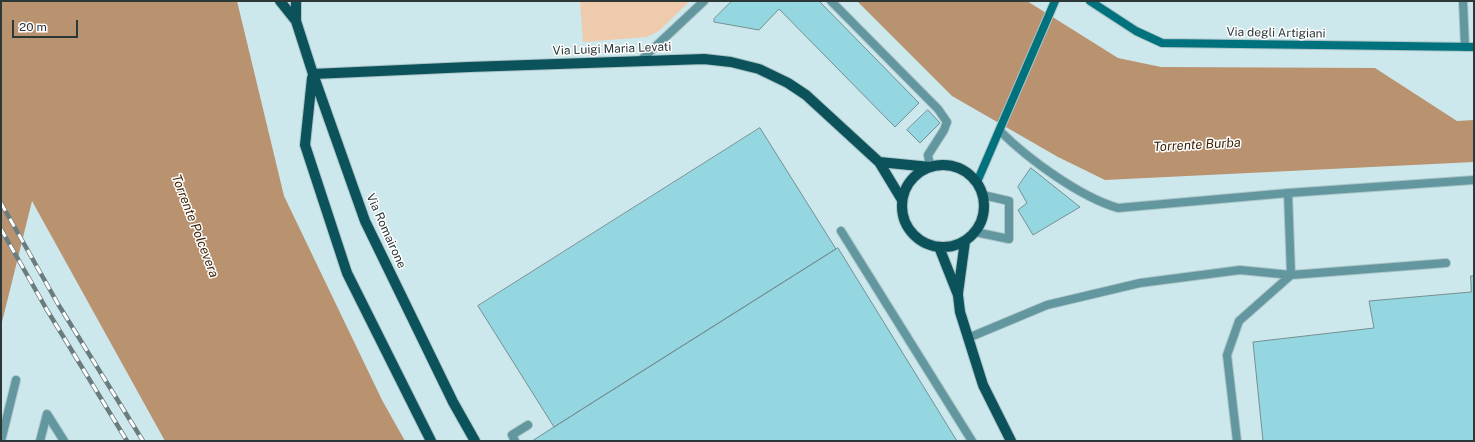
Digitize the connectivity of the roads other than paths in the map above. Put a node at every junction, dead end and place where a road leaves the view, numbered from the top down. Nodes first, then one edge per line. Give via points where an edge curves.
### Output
1 (280, 1) edge
2 (296, 1) edge
3 (704, 1) edge
4 (831, 1) edge
5 (1090, 1) edge
6 (1463, 1) edge
7 (1054, 4) edge
8 (296, 21) junction
9 (1465, 47) junction
10 (1474, 47) edge
11 (640, 61) junction
12 (313, 74) junction
13 (1000, 131) junction
14 (879, 162) junction
15 (930, 167) junction
16 (1474, 180) edge
17 (977, 182) junction
18 (1288, 193) junction
19 (983, 195) junction
20 (902, 200) junction
21 (841, 230) dead end
22 (975, 232) junction
23 (965, 241) junction
24 (939, 248) junction
25 (1446, 263) dead end
26 (1291, 275) junction
27 (958, 295) junction
28 (968, 338) junction
29 (16, 380) dead end
30 (528, 425) dead end
31 (1, 441) edge
32 (40, 441) edge
33 (64, 441) edge
34 (431, 441) edge
35 (475, 441) edge
36 (515, 441) edge
37 (972, 441) edge
38 (1010, 441) edge
39 (1237, 441) edge

1 - 8 main road, Via Romairone
2 - 8 main road, Via Romairone
3 - 11 street
4 - 15 street via 938,109 947,122 928,155
5 - 9 main road, Via degli Artigiani via 1136,31 1162,43
6 - 9 street
7 - 13 main road
8 - 12 main road, Via Romairone
9 - 10 main road, Via degli Artigiani
11 - 12 main road, Via Luigi Maria Levati
11 - 14 main road, Via Luigi Maria Levati via 704,59 759,69 788,83 806,96
12 - 34 main road via 305,145 347,272
12 - 35 main road, Via Romairone via 365,221 452,402
13 - 17 main road
13 - 18 street via 1018,149 1083,193 1101,203 1118,208
14 - 15 main road
14 - 20 main road, Via Luigi Maria Levati
15 - 17 main road via 956,167 967,172
15 - 20 main road via 912,179
16 - 18 street
17 - 19 main road
18 - 26 street
19 - 22 main road via 983,214
19 - 22 street via 1008,201 1009,239
20 - 24 main road via 907,226 915,237
21 - 37 street
22 - 23 main road
23 - 24 main road
23 - 27 main road
24 - 27 main road
25 - 26 street
26 - 28 street via 1240,270 1140,283 1047,305
26 - 39 street via 1239,322 1227,355
27 - 28 main road
28 - 38 main road via 983,385
29 - 31 street
30 - 36 street via 512,435
32 - 33 street via 48,414

